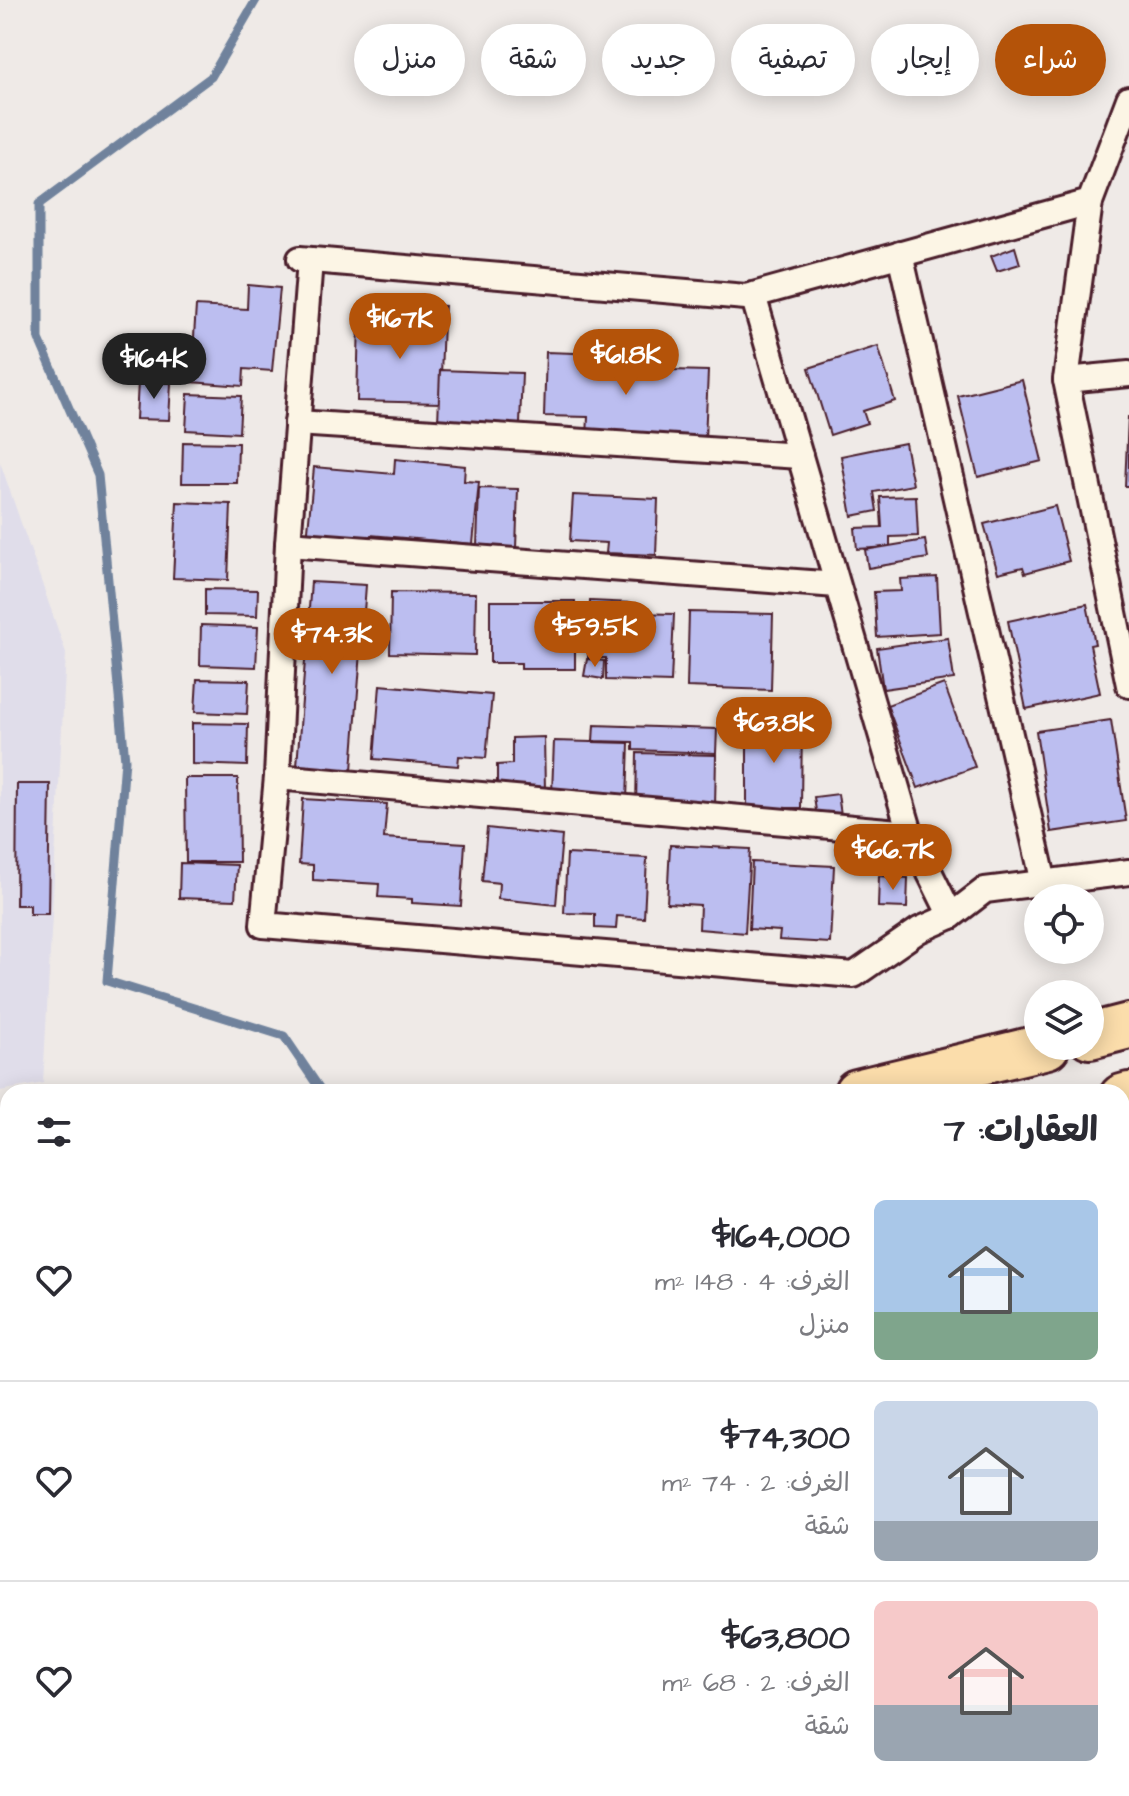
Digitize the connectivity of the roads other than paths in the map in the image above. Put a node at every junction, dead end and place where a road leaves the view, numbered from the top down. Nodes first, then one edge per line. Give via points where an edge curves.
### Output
1 (1129, 99) edge
2 (1090, 202) junction
3 (900, 254) junction
4 (753, 295) junction
5 (1129, 374) edge
6 (1066, 380) junction
7 (297, 423) junction
8 (800, 456) junction
9 (288, 544) junction
10 (837, 585) junction
11 (1129, 685) edge
12 (277, 777) junction
13 (910, 833) junction
14 (1129, 872) edge
15 (1044, 883) junction
16 (951, 916) junction
17 (1129, 1026) edge
18 (1104, 1032) edge
19 (1024, 1052) edge
20 (890, 1084) edge

1 - 2 street
2 - 3 street
2 - 6 street
3 - 4 street
3 - 15 street
4 - 7 street via 305,259
4 - 8 street
5 - 6 street
6 - 11 street
7 - 8 street
7 - 9 street
8 - 10 street
9 - 10 street
9 - 12 street
10 - 13 street
12 - 13 street
12 - 16 street via 263,925 854,975 919,930
13 - 16 street
14 - 15 street
15 - 16 street via 985,890
17 - 18 highway
19 - 20 highway

